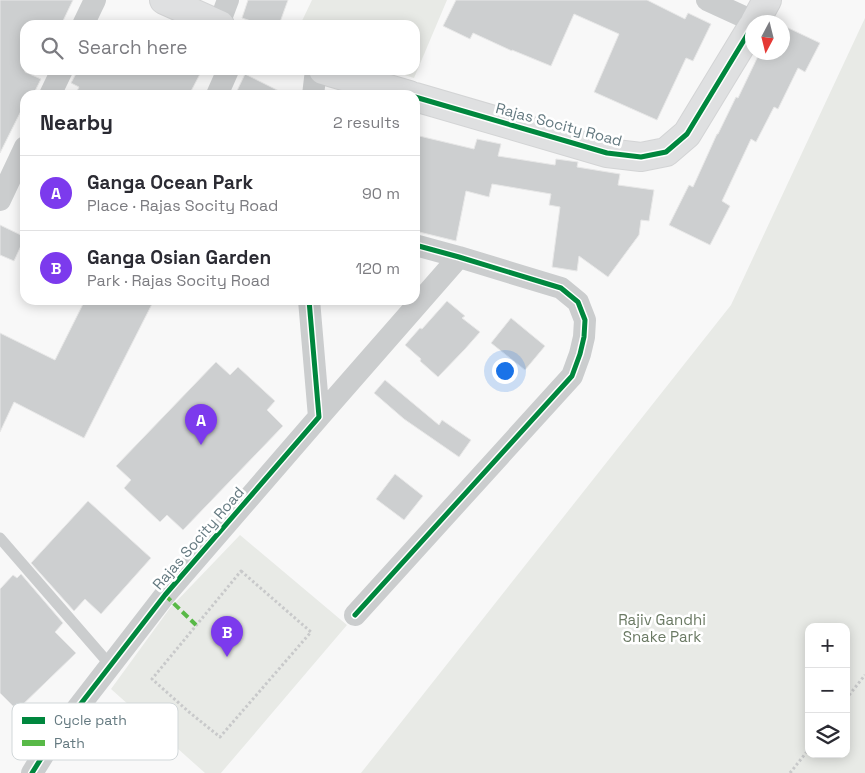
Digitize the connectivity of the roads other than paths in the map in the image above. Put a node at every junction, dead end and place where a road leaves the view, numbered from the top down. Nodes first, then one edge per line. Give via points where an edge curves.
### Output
1 (95, 0) edge
2 (164, 0) edge
3 (707, 0) edge
4 (767, 0) edge
5 (759, 15) edge
6 (222, 16) edge
7 (745, 17) edge
8 (85, 20) edge
9 (745, 39) edge
10 (60, 75) edge
11 (226, 75) edge
12 (315, 75) edge
13 (340, 75) edge
14 (52, 90) edge
15 (219, 90) edge
16 (314, 90) edge
17 (392, 90) edge
18 (420, 98) edge
19 (20, 158) edge
20 (0, 200) edge
21 (420, 246) edge
22 (459, 257) junction
23 (420, 302) edge
24 (309, 305) edge
25 (417, 305) edge
26 (319, 417) junction
27 (0, 538) edge
28 (356, 615) dead end
29 (110, 666) junction
30 (81, 703) edge
31 (40, 760) edge
32 (32, 773) edge

1 - 8 street
2 - 6 street
3 - 7 street
4 - 5 street
9 - 18 street, Rajas Socity Road via 687,134 666,152 641,157 607,153
10 - 14 street
11 - 15 street
12 - 16 street
13 - 17 street
19 - 20 street
21 - 22 street
22 - 23 street, Rajas Socity Road
22 - 28 street via 561,288 578,302 585,320 580,354 572,376
24 - 26 street
25 - 26 street, Rajas Socity Road
26 - 29 street, Rajas Socity Road via 165,595
27 - 29 lane
29 - 30 street, Rajas Socity Road
31 - 32 street, Rajas Socity Road

